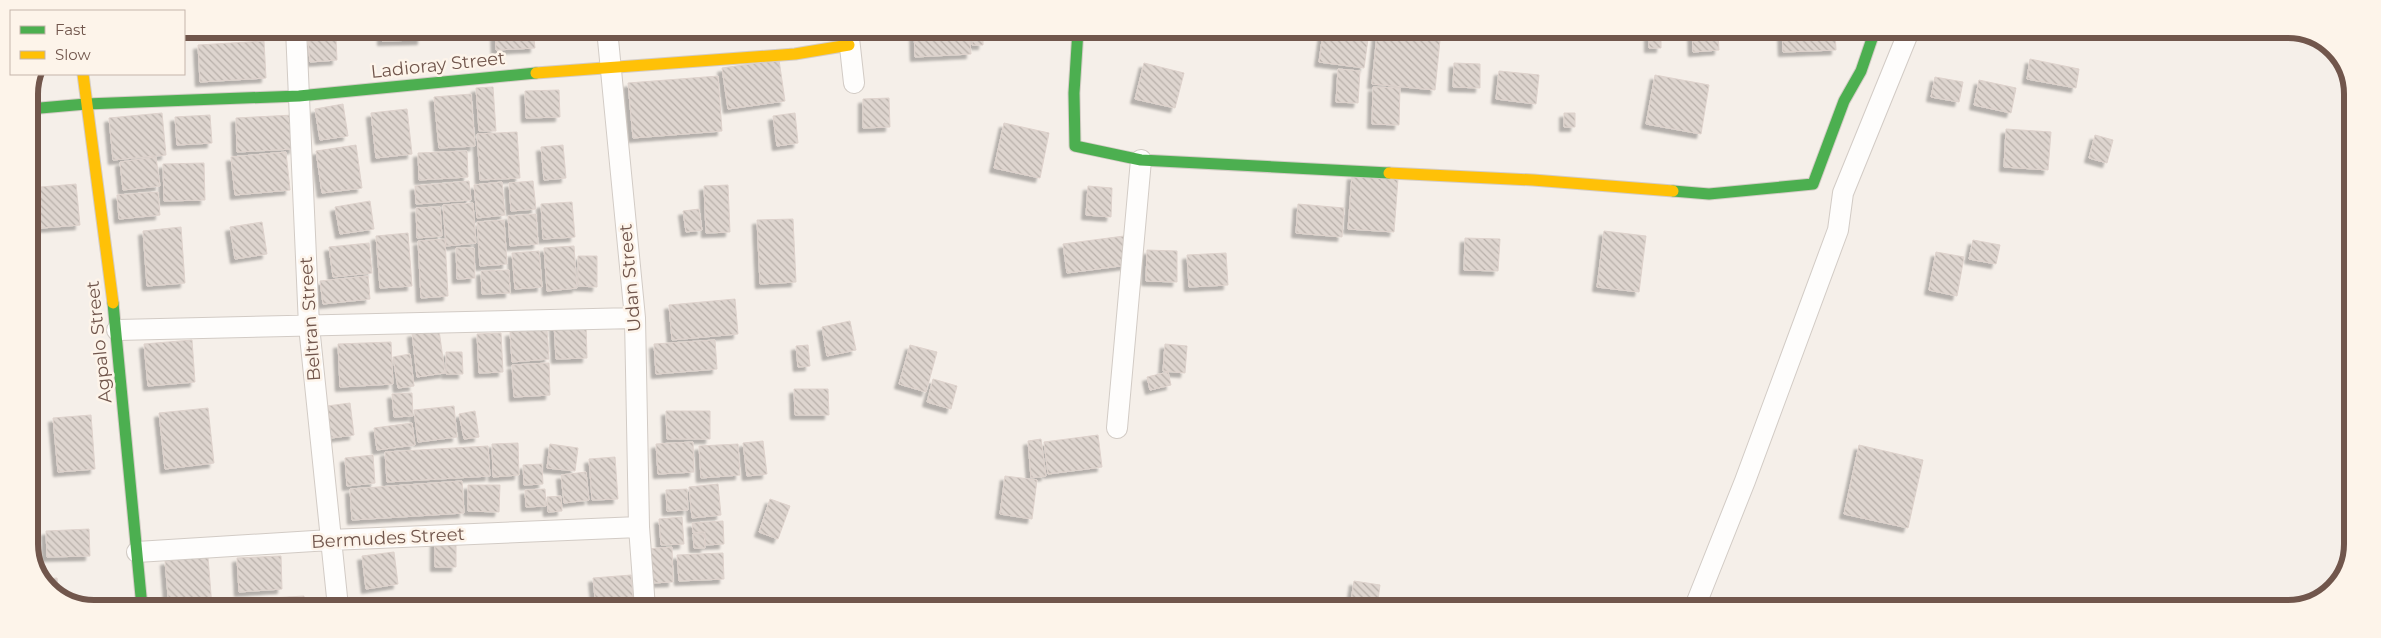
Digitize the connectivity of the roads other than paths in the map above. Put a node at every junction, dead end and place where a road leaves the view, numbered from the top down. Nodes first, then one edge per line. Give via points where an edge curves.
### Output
1 (296, 37) edge
2 (608, 37) edge
3 (1078, 37) edge
4 (1873, 37) edge
5 (1906, 37) edge
6 (848, 38) edge
7 (610, 66) junction
8 (83, 75) edge
9 (854, 83) dead end
10 (299, 96) junction
11 (86, 104) junction
12 (37, 108) edge
13 (1141, 160) junction
14 (1813, 184) junction
15 (1843, 193) junction
16 (635, 318) junction
17 (309, 326) junction
18 (117, 330) junction
19 (1117, 428) dead end
20 (639, 527) junction
21 (330, 540) junction
22 (137, 552) junction
23 (141, 600) edge
24 (337, 600) edge
25 (644, 600) edge
26 (1698, 600) edge

1 - 10 street, Beltran Street
2 - 7 street, Udan Street
3 - 13 street via 1075,146
4 - 14 street
5 - 15 street
6 - 7 street, Ladioray Street via 795,54
6 - 9 street
7 - 10 street, Ladioray Street
7 - 16 street, Udan Street
8 - 11 street, Agpalo Street
10 - 11 street, Ladioray Street
10 - 17 street, Beltran Street
11 - 12 street, Ladioray Street
11 - 18 street, Agpalo Street
13 - 14 street via 1532,180 1709,194
13 - 19 street
14 - 15 street
15 - 26 street via 1838,230
16 - 17 street
16 - 20 street, Udan Street
17 - 18 street
17 - 21 street, Beltran Street
18 - 22 street, Agpalo Street
20 - 21 street, Bermudes Street
20 - 25 street, Udan Street
21 - 22 street, Bermudes Street
21 - 24 street, Beltran Street
22 - 23 street, Agpalo Street

